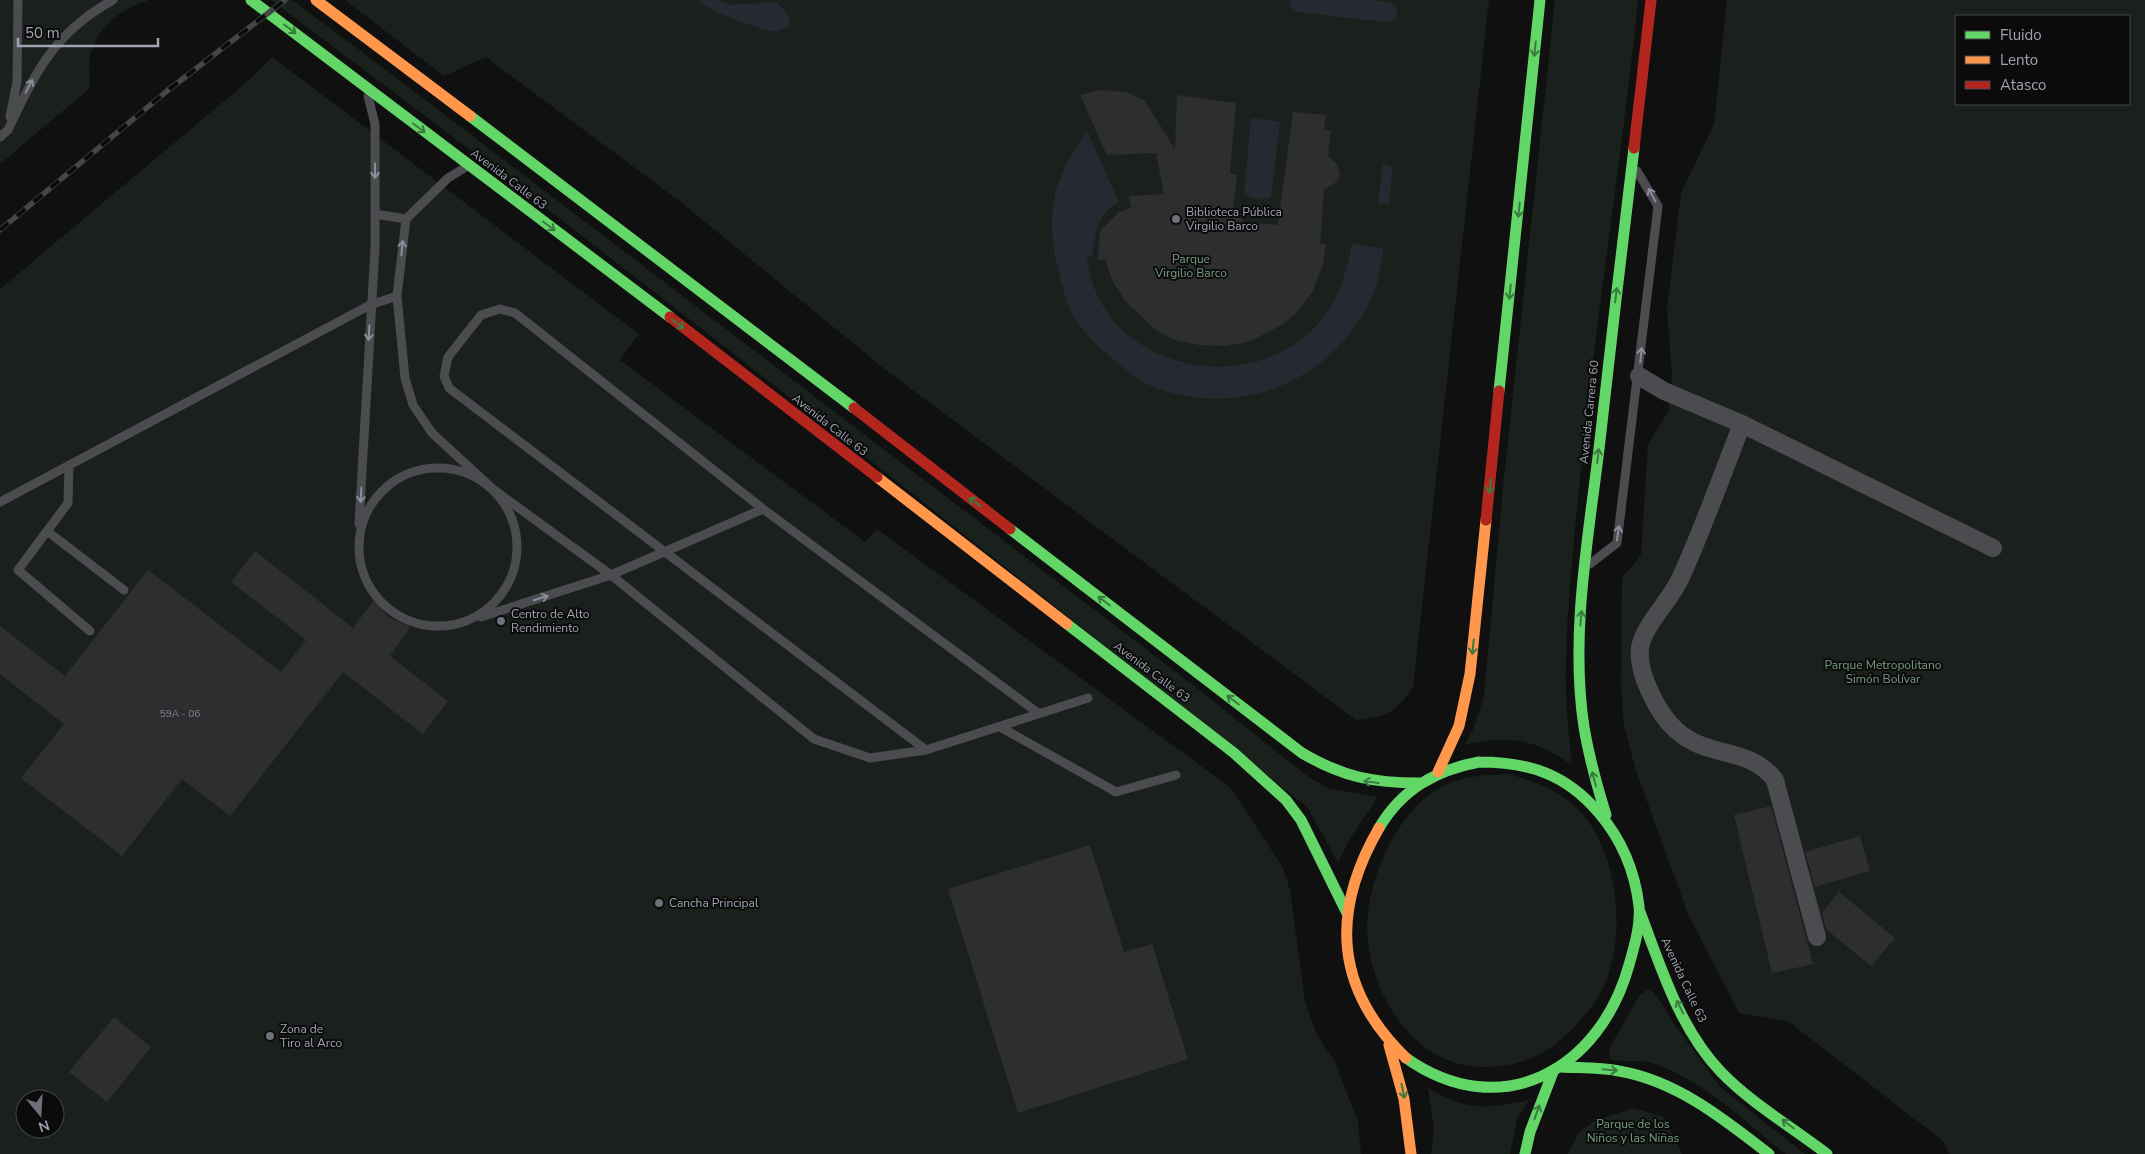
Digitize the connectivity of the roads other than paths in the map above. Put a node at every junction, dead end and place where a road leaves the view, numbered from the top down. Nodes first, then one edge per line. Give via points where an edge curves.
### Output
1 (18, 0) edge
2 (113, 0) edge
3 (251, 0) edge
4 (316, 0) edge
5 (1540, 0) edge
6 (1651, 0) edge
7 (367, 88) junction
8 (8, 130) junction
9 (0, 137) edge
10 (468, 166) junction
11 (1632, 166) junction
12 (375, 214) junction
13 (406, 219) junction
14 (398, 296) junction
15 (370, 305) junction
16 (1639, 376) junction
17 (1742, 424) junction
18 (69, 465) junction
19 (494, 490) junction
20 (0, 502) edge
21 (763, 509) junction
22 (48, 530) junction
23 (358, 543) junction
24 (1993, 548) dead end
25 (666, 552) junction
26 (1586, 567) junction
27 (611, 575) junction
28 (124, 590) dead end
29 (462, 624) junction
30 (90, 632) dead end
31 (1088, 698) dead end
32 (1038, 714) junction
33 (1002, 728) junction
34 (926, 750) junction
35 (1438, 772) junction
36 (1176, 775) dead end
37 (1420, 783) junction
38 (1610, 825) junction
39 (1639, 908) junction
40 (1346, 913) junction
41 (1817, 937) dead end
42 (1389, 1044) junction
43 (1557, 1069) junction
44 (1411, 1154) edge
45 (1525, 1154) edge
46 (1769, 1154) edge
47 (1827, 1154) edge

1 - 8 lane via 16,82
8 -> 2 lane via 40,66 88,14
3 -> 7 main road, Avenida Calle 63
37 -> 4 main road, Avenida Calle 63 via 1369,782 1344,775 1302,753 661,260
5 -> 35 main road via 1470,674 1459,726
6 - 11 main road, Avenida Carrera 60
7 -> 10 main road, Avenida Calle 63
7 -> 12 lane via 375,124
8 - 9 lane
10 - 13 lane via 448,178
10 -> 40 main road, Avenida Calle 63 via 636,291 1255,771 1286,800 1301,820
16 -> 11 lane via 1658,206
26 -> 11 main road, Avenida Carrera 60
12 - 13 lane
12 - 15 lane
14 -> 13 lane
14 - 15 lane
14 - 19 lane via 405,378 413,405 432,433
15 - 18 lane
15 -> 23 lane
16 - 17 street via 1664,391
26 -> 16 lane via 1617,542
17 - 24 street
17 - 41 street via 1680,580 1642,641 1641,661 1653,697 1665,719 1676,730 1701,747 1758,762 1775,780
18 - 20 lane
18 - 22 lane via 68,503
19 - 23 lane via 473,476 448,468 422,470 397,479 377,496 364,518
19 - 27 lane
19 - 29 lane via 510,512 518,539 516,566 505,591 486,611
21 - 25 lane
21 - 25 lane via 515,313 500,309 481,315 448,357 444,376 449,388
21 - 32 lane
22 - 28 lane
22 - 30 lane via 18,570
23 - 29 lane via 361,568 372,592 389,610 411,622 436,627
25 - 27 lane
25 - 34 lane
38 -> 26 main road, Avenida Carrera 60 via 1594,780 1585,733 1580,625
29 -> 27 lane
27 - 34 lane via 814,739 870,758
31 - 32 lane
32 - 33 lane
33 - 34 lane
33 - 36 lane via 1116,792
35 - 37 main road
35 - 38 main road via 1479,762 1533,767 1561,780 1585,797
37 - 40 main road via 1401,797 1377,832 1355,881
38 - 39 main road via 1622,846
39 - 43 main road via 1630,964 1613,1009 1597,1035 1573,1059
47 -> 39 main road, Avenida Calle 63 via 1732,1082 1710,1059 1679,1006
40 - 42 main road via 1346,931 1357,986 1376,1029
42 - 43 main road via 1419,1070 1446,1082 1471,1088 1500,1088 1533,1080
42 -> 44 main road via 1406,1105
45 -> 43 main road via 1530,1132
43 -> 46 main road via 1625,1071 1661,1082 1703,1105

